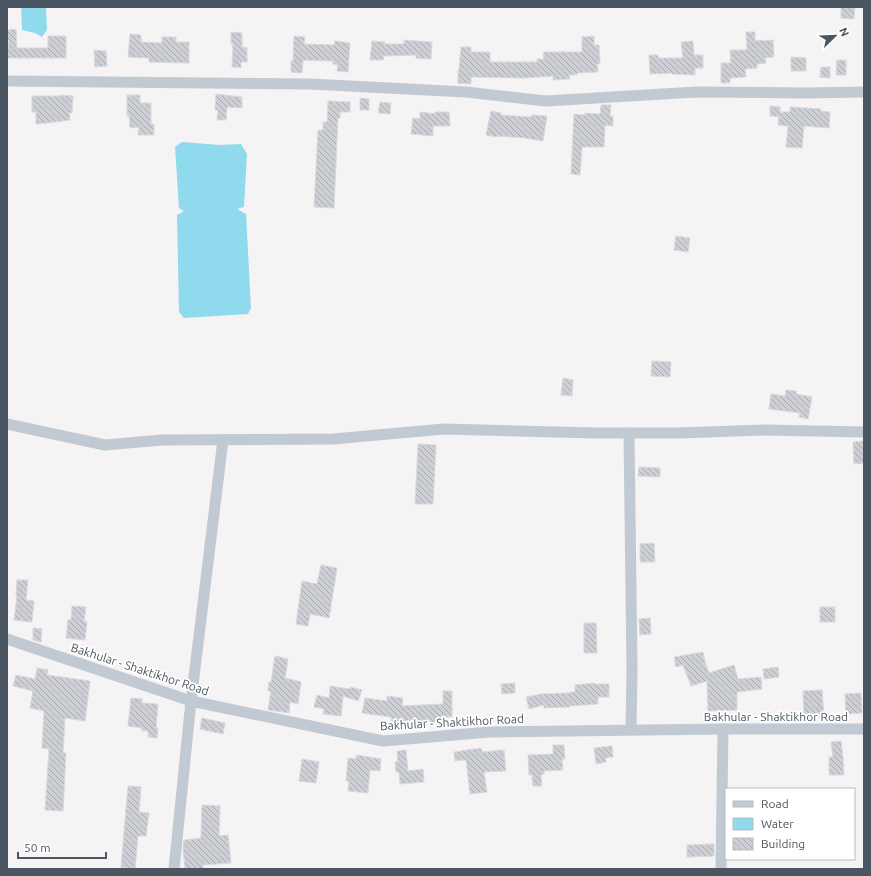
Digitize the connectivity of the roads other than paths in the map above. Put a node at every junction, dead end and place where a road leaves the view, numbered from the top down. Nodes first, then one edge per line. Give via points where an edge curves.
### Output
1 (7, 81) edge
2 (864, 92) edge
3 (7, 424) edge
4 (864, 432) edge
5 (629, 433) junction
6 (223, 440) junction
7 (7, 639) edge
8 (191, 701) junction
9 (723, 729) junction
10 (864, 729) edge
11 (631, 730) junction
12 (174, 869) edge
13 (721, 869) edge

1 - 2 street via 310,84 466,92 546,100 696,92
3 - 6 street via 105,445 162,440
4 - 5 street via 764,430
5 - 6 street via 444,429 333,439
5 - 11 street
6 - 8 street
7 - 8 street, Bakhular - Shaktikhor Road
8 - 11 street, Bakhular - Shaktikhor Road via 383,741 490,732
8 - 12 street
9 - 10 street, Bakhular - Shaktikhor Road
9 - 11 street, Bakhular - Shaktikhor Road
9 - 13 street

